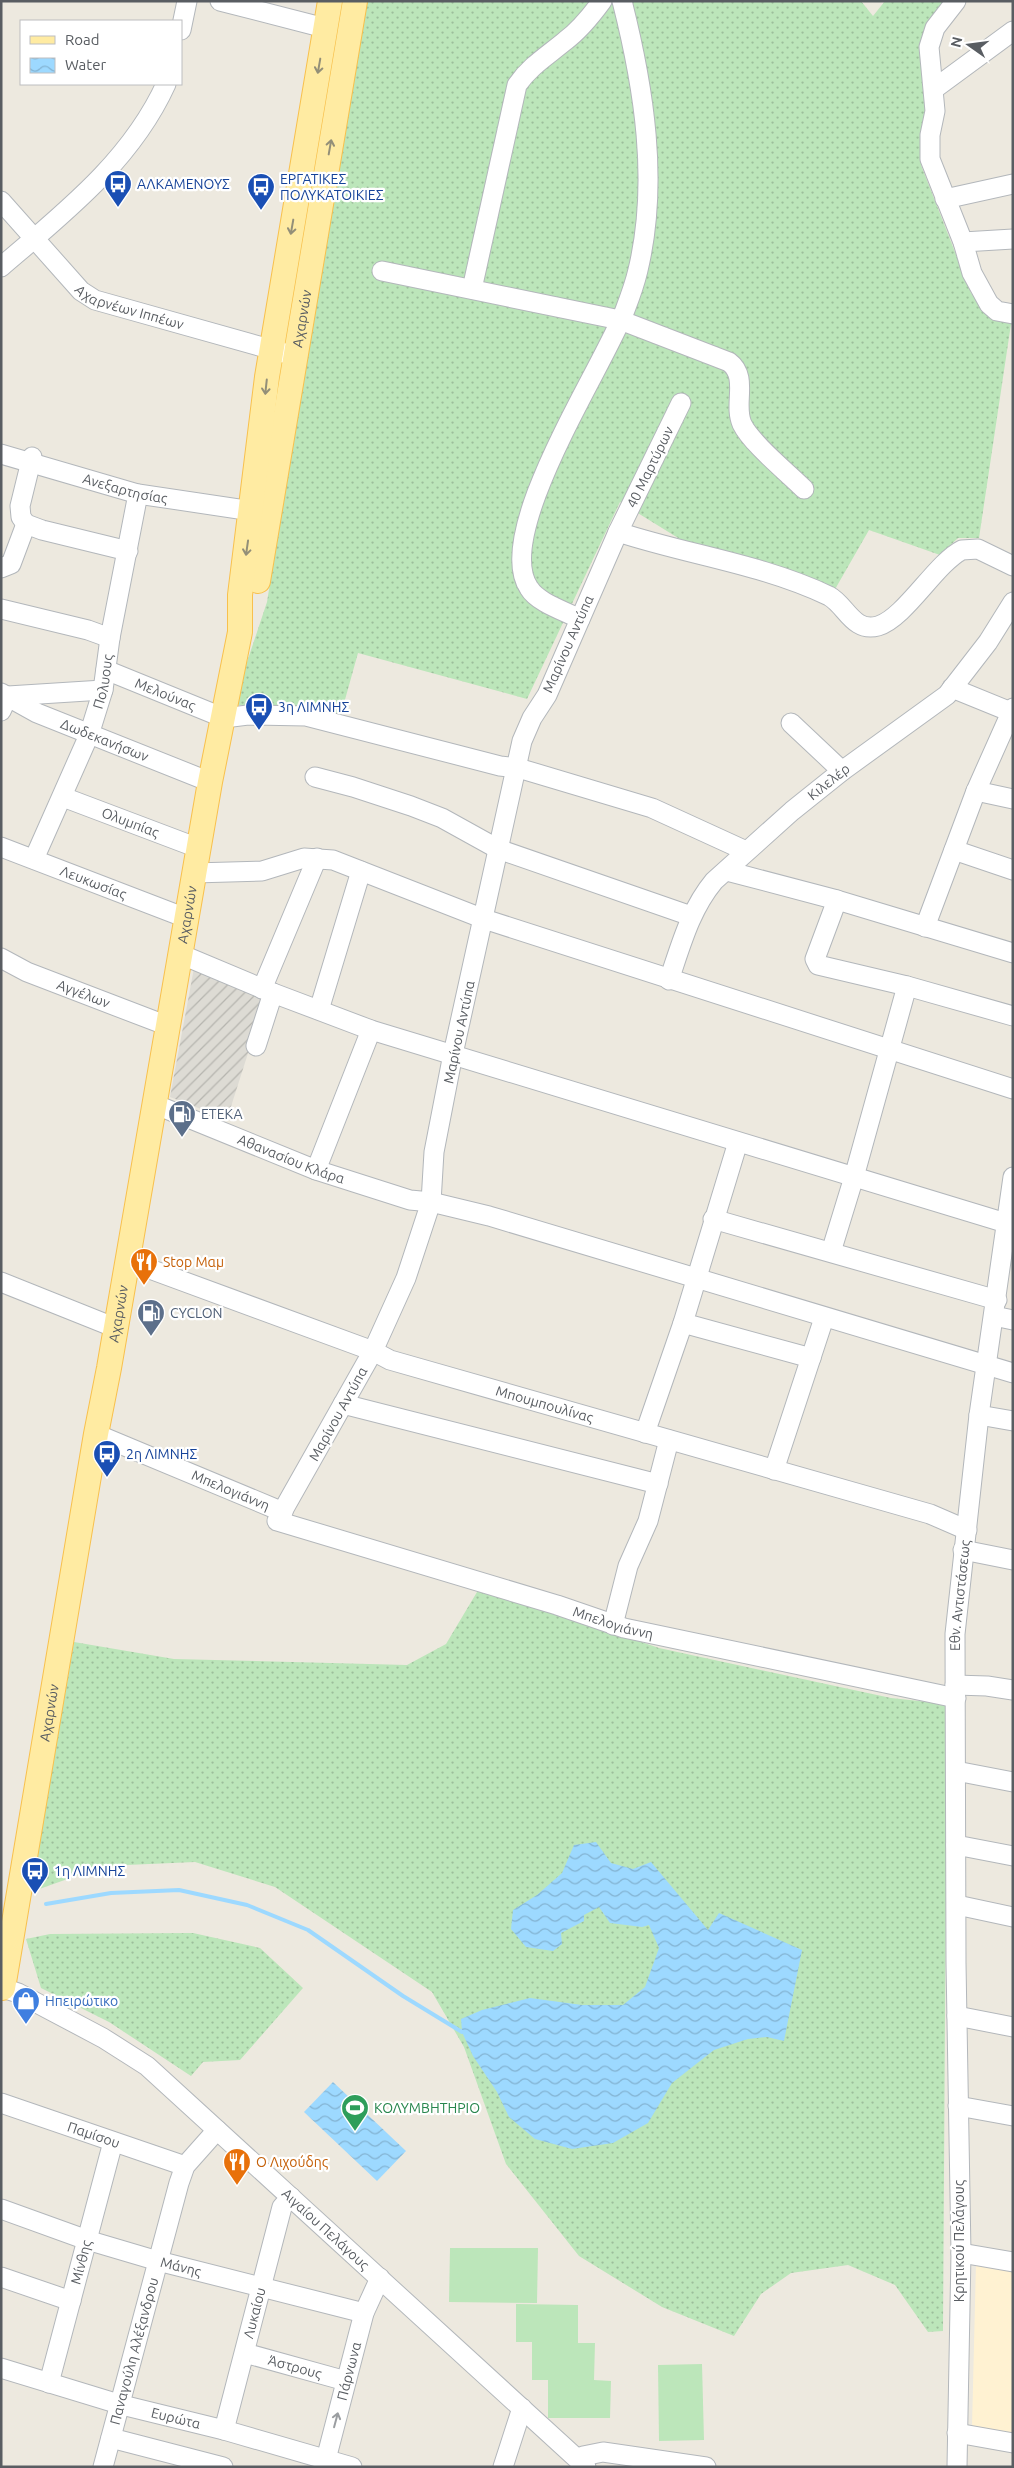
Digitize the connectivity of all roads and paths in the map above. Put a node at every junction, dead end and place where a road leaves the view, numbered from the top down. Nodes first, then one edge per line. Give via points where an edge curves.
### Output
1 (187, 1) edge
2 (220, 1) edge
3 (330, 1) edge
4 (355, 1) edge
5 (602, 1) edge
6 (622, 1) edge
7 (956, 1) edge
8 (182, 25) edge
9 (325, 28) junction
10 (1013, 31) edge
11 (166, 85) edge
12 (934, 89) junction
13 (1013, 184) edge
14 (944, 199) junction
15 (1, 201) edge
16 (1013, 239) edge
17 (34, 240) junction
18 (963, 242) junction
19 (1, 267) edge
20 (382, 270) dead end
21 (472, 289) junction
22 (1013, 314) edge
23 (620, 320) junction
24 (271, 350) junction
25 (295, 356) junction
26 (681, 403) dead end
27 (1, 454) edge
28 (31, 460) junction
29 (804, 489) dead end
30 (138, 494) junction
31 (252, 511) junction
32 (26, 524) junction
33 (618, 532) junction
34 (128, 551) junction
35 (1013, 566) edge
36 (1, 568) edge
37 (1013, 602) edge
38 (1, 609) edge
39 (580, 619) junction
40 (240, 632) junction
41 (110, 638) junction
42 (106, 670) junction
43 (952, 688) junction
44 (103, 690) junction
45 (3, 700) edge
46 (1012, 710) edge
47 (224, 718) junction
48 (791, 723) dead end
49 (89, 735) junction
50 (518, 768) junction
51 (842, 770) junction
52 (315, 777) dead end
53 (210, 782) junction
54 (976, 791) junction
55 (63, 796) junction
56 (1013, 799) edge
57 (1, 847) edge
58 (198, 848) junction
59 (498, 849) junction
60 (954, 850) junction
61 (746, 852) junction
62 (317, 858) junction
63 (34, 859) junction
64 (1013, 870) edge
65 (361, 871) junction
66 (727, 871) junction
67 (194, 873) junction
68 (837, 900) junction
69 (691, 916) junction
70 (186, 918) junction
71 (484, 920) junction
72 (925, 927) junction
73 (1013, 953) edge
74 (180, 954) junction
75 (1, 958) edge
76 (670, 980) junction
77 (907, 986) junction
78 (268, 991) junction
79 (318, 1010) junction
80 (1013, 1016) edge
81 (168, 1026) junction
82 (371, 1030) junction
83 (256, 1046) dead end
84 (890, 1050) junction
85 (452, 1054) junction
86 (1013, 1089) edge
87 (154, 1104) junction
88 (738, 1142) junction
89 (316, 1170) junction
90 (854, 1177) junction
91 (1013, 1177) edge
92 (1011, 1200) edge
93 (431, 1202) junction
94 (713, 1219) junction
95 (1006, 1223) junction
96 (831, 1252) junction
97 (128, 1261) junction
98 (694, 1279) junction
99 (1, 1282) edge
100 (995, 1308) junction
101 (824, 1318) junction
102 (1013, 1320) edge
103 (682, 1323) junction
104 (116, 1328) junction
105 (373, 1351) junction
106 (811, 1358) junction
107 (987, 1366) junction
108 (1013, 1373) edge
109 (343, 1404) junction
110 (979, 1415) junction
111 (1013, 1421) edge
112 (645, 1433) junction
113 (96, 1434) junction
114 (669, 1440) junction
115 (774, 1470) junction
116 (658, 1484) junction
117 (280, 1516) junction
118 (967, 1530) junction
119 (963, 1550) junction
120 (1013, 1560) edge
121 (613, 1625) junction
122 (1013, 1690) edge
123 (956, 1691) junction
124 (956, 1771) junction
125 (1013, 1782) edge
126 (956, 1845) junction
127 (1013, 1856) edge
128 (957, 1905) junction
129 (1013, 1917) edge
130 (2, 1991) edge
131 (957, 2016) junction
132 (1013, 2027) edge
133 (1, 2103) edge
134 (958, 2106) junction
135 (1013, 2116) edge
136 (217, 2130) junction
137 (113, 2142) junction
138 (185, 2166) junction
139 (291, 2197) junction
140 (1, 2209) edge
141 (87, 2240) junction
142 (960, 2253) junction
143 (158, 2261) junction
144 (1013, 2262) edge
145 (1, 2277) edge
146 (380, 2278) junction
147 (262, 2287) junction
148 (71, 2300) junction
149 (364, 2313) junction
150 (245, 2353) junction
151 (1, 2368) edge
152 (346, 2381) junction
153 (49, 2383) junction
154 (122, 2405) junction
155 (522, 2408) junction
156 (224, 2430) junction
157 (957, 2433) junction
158 (111, 2438) junction
159 (1013, 2443) edge
160 (325, 2463) edge
161 (583, 2464) edge
162 (104, 2467) edge
163 (223, 2467) edge
164 (352, 2467) edge
165 (503, 2467) edge
166 (706, 2467) edge
167 (957, 2467) edge

1 - 8 street
2 - 9 street
3 - 9 main road, Αχαρνών
25 -> 4 main road, Αχαρνών
5 - 21 street via 586,22 527,70 517,85
6 - 23 street via 641,86 648,175 638,269
7 - 12 street via 935,28 929,47
9 -> 24 main road, Αχαρνών
10 - 12 street
11 - 17 street via 130,143 100,180
12 - 14 street via 930,159
13 - 14 street
14 - 18 street
15 - 17 street, Αχαρνέων Ιππέων
16 - 18 street
17 - 19 street
17 - 24 street, Αχαρνέων Ιππέων via 81,291 95,300
18 - 22 street via 972,273 989,304 997,311
20 - 21 street
21 - 23 street
23 - 29 street via 735,366 739,376 741,423
23 - 39 street via 539,485 523,539 522,559 529,588
24 - 25 street, Αχαρνέων Ιππέων
24 -> 31 main road, Αχαρνών
25 - 40 main road, Αχαρνών via 255,598
26 - 33 street, 40 Μαρτύρων
27 - 28 street, Ανεξαρτησίας
28 - 30 street, Ανεξαρτησίας
28 - 32 street via 20,506
30 - 31 street, Ανεξαρτησίας
30 - 34 street, Πολυους
31 -> 40 main road, Αχαρνών via 240,595
32 - 34 street
32 - 36 street via 11,564
33 - 35 street via 661,546 742,564 806,586 831,598 850,620 869,626 878,626 892,617 962,550 978,549
33 - 39 street, Μαρίνου Αντύπα
34 - 41 street, Πολυους
37 - 43 street, Κιλελέρ via 988,642
38 - 41 street
39 - 50 street, Μαρίνου Αντύπα via 546,695 527,727
40 - 47 main road, Αχαρνών
41 - 42 street, Πολυους
42 - 44 street, Πολυους
42 - 47 street, Μελούνας
43 - 46 street
43 - 51 street, Κιλελέρ via 941,701
44 - 45 street
44 - 49 street, Πολυους
45 - 49 street, Δωδεκανήσων
46 - 54 street
47 - 50 street via 306,716 476,761
47 - 53 main road, Αχαρνών
48 - 51 street
49 - 53 street, Δωδεκανήσων
49 - 55 street, Πολυους
50 - 59 street, Μαρίνου Αντύπα
50 - 61 street via 652,808
51 - 61 street, Κιλελέρ
52 - 59 street via 442,818
53 - 58 main road, Αχαρνών
54 - 56 street
54 - 60 street
55 - 58 street, Ολυμπίας
55 - 63 street, Πολυους
57 - 63 street, Λευκωσίας
58 - 67 main road, Αχαρνών
59 - 69 street
59 - 71 street, Μαρίνου Αντύπα
60 - 64 street
60 - 72 street
61 - 66 street, Κιλελέρ
62 - 65 street via 333,860
62 - 67 street via 290,861 262,871
62 - 78 street
63 - 70 street, Λευκωσίας
65 - 71 street
65 - 79 street
66 - 68 street
66 - 69 street, Κιλελέρ via 703,894
67 - 70 main road, Αχαρνών
68 - 72 street
68 - 77 street via 815,959 818,965
69 - 76 street, Κιλελέρ
70 - 74 main road, Αχαρνών
71 - 76 street
71 - 85 street, Μαρίνου Αντύπα
72 - 73 street
74 - 78 street
74 - 81 main road, Αχαρνών
75 - 81 street, Αγγέλων via 27,972
76 - 84 street
77 - 80 street
77 - 84 street
78 - 79 street
78 - 83 street
79 - 82 street
81 - 87 main road, Αχαρνών
82 - 85 street
82 - 89 street
84 - 86 street
84 - 90 street
85 - 88 street
85 - 93 street, Μαρίνου Αντύπα via 434,1152
87 - 89 street, Αθανασίου Κλάρα
87 - 97 main road, Αχαρνών
88 - 90 street
88 - 94 street
89 - 93 street, Αθανασίου Κλάρα via 410,1200
90 - 95 street
90 - 96 street
91 - 92 street, Εθν. Αντιστάσεως
92 - 95 street, Εθν. Αντιστάσεως
93 - 98 street, Αθανασίου Κλάρα via 489,1216
93 - 105 street, Μαρίνου Αντύπα via 406,1278
94 - 96 street
94 - 98 street
95 - 100 street, Εθν. Αντιστάσεως
96 - 100 street
97 - 104 main road, Αχαρνών
97 - 105 street, Μπουμπουλίνας
98 - 101 street, Αθανασίου Κλάρα
98 - 103 street
99 - 104 street
100 - 102 street
100 - 107 street, Εθν. Αντιστάσεως
101 - 106 street
101 - 107 street, Αθανασίου Κλάρα
103 - 106 street
103 - 112 street
104 - 113 main road, Αχαρνών
105 - 109 street, Μαρίνου Αντύπα
105 - 112 street, Μπουμπουλίνας via 390,1360
106 - 115 street
107 - 108 street, Αθανασίου Κλάρα
107 - 110 street, Εθν. Αντιστάσεως
109 - 116 street
109 - 117 street, Μαρίνου Αντύπα
110 - 111 street
110 - 118 street, Εθν. Αντιστάσεως
112 - 114 street, Μπουμπουλίνας
113 - 117 street, Μπελογιάννη
113 - 130 main road, Αχαρνών
114 - 115 street, Μπουμπουλίνας
114 - 116 street
115 - 118 street, Μπουμπουλίνας via 930,1514
116 - 121 street via 648,1521 628,1566
117 - 121 street, Μπελογιάννη
118 - 119 street, Εθν. Αντιστάσεως
119 - 120 street
119 - 123 street, Εθν. Αντιστάσεως via 956,1610
121 - 123 street, Μπελογιάννη
122 - 123 street, Μπελογιάννη via 987,1686
123 - 124 street, Εθν. Αντιστάσεως
124 - 125 street
124 - 126 street, Εθν. Αντιστάσεως
126 - 127 street
126 - 128 street, Εθν. Αντιστάσεως
128 - 129 street
128 - 131 street, Εθν. Αντιστάσεως
130 - 136 street, Αιγαίου Πελάγους via 103,2038 147,2066
131 - 132 street
131 - 134 street, Κρητικού Πελάγους
133 - 137 street, Παμίσου
134 - 135 street
134 - 142 street, Κρητικού Πελάγους
136 - 138 street, Παναγούλη Αλέξανδρου
136 - 139 street, Αιγαίου Πελάγους
137 - 138 street, Παμίσου
137 - 141 street, Μίνθης
138 - 143 street, Παναγούλη Αλέξανδρου
139 - 146 street, Αιγαίου Πελάγους
139 - 147 street, Λυκαίου via 282,2207
140 - 141 street, Μάνης
141 - 143 street, Μάνης
141 - 148 street, Μίνθης
142 - 144 street
142 - 157 street, Κρητικού Πελάγους
143 - 147 street, Μάνης
143 - 154 street, Παναγούλη Αλέξανδρου
145 - 148 street
146 - 149 street, Πάρνωνα
146 - 155 street, Αιγαίου Πελάγους
147 - 149 street, Μάνης
147 - 150 street, Λυκαίου
148 - 153 street, Μίνθης
149 - 152 street, Πάρνωνα
150 - 152 street, Άστρους
150 - 156 street, Λυκαίου
151 - 153 street, Ευρώτα
160 -> 152 street, Πάρνωνα
153 - 154 street, Ευρώτα
154 - 156 street, Ευρώτα
154 - 158 street, Παναγούλη Αλέξανδρου
155 - 161 street, Αιγαίου Πελάγους
155 - 165 street
156 - 160 street, Ευρώτα
157 - 159 street
157 - 167 street, Κρητικού Πελάγους
158 - 162 street, Παναγούλη Αλέξανδρου
158 - 163 street
160 - 164 street, Ευρώτα
161 - 166 street via 584,2456 603,2452

